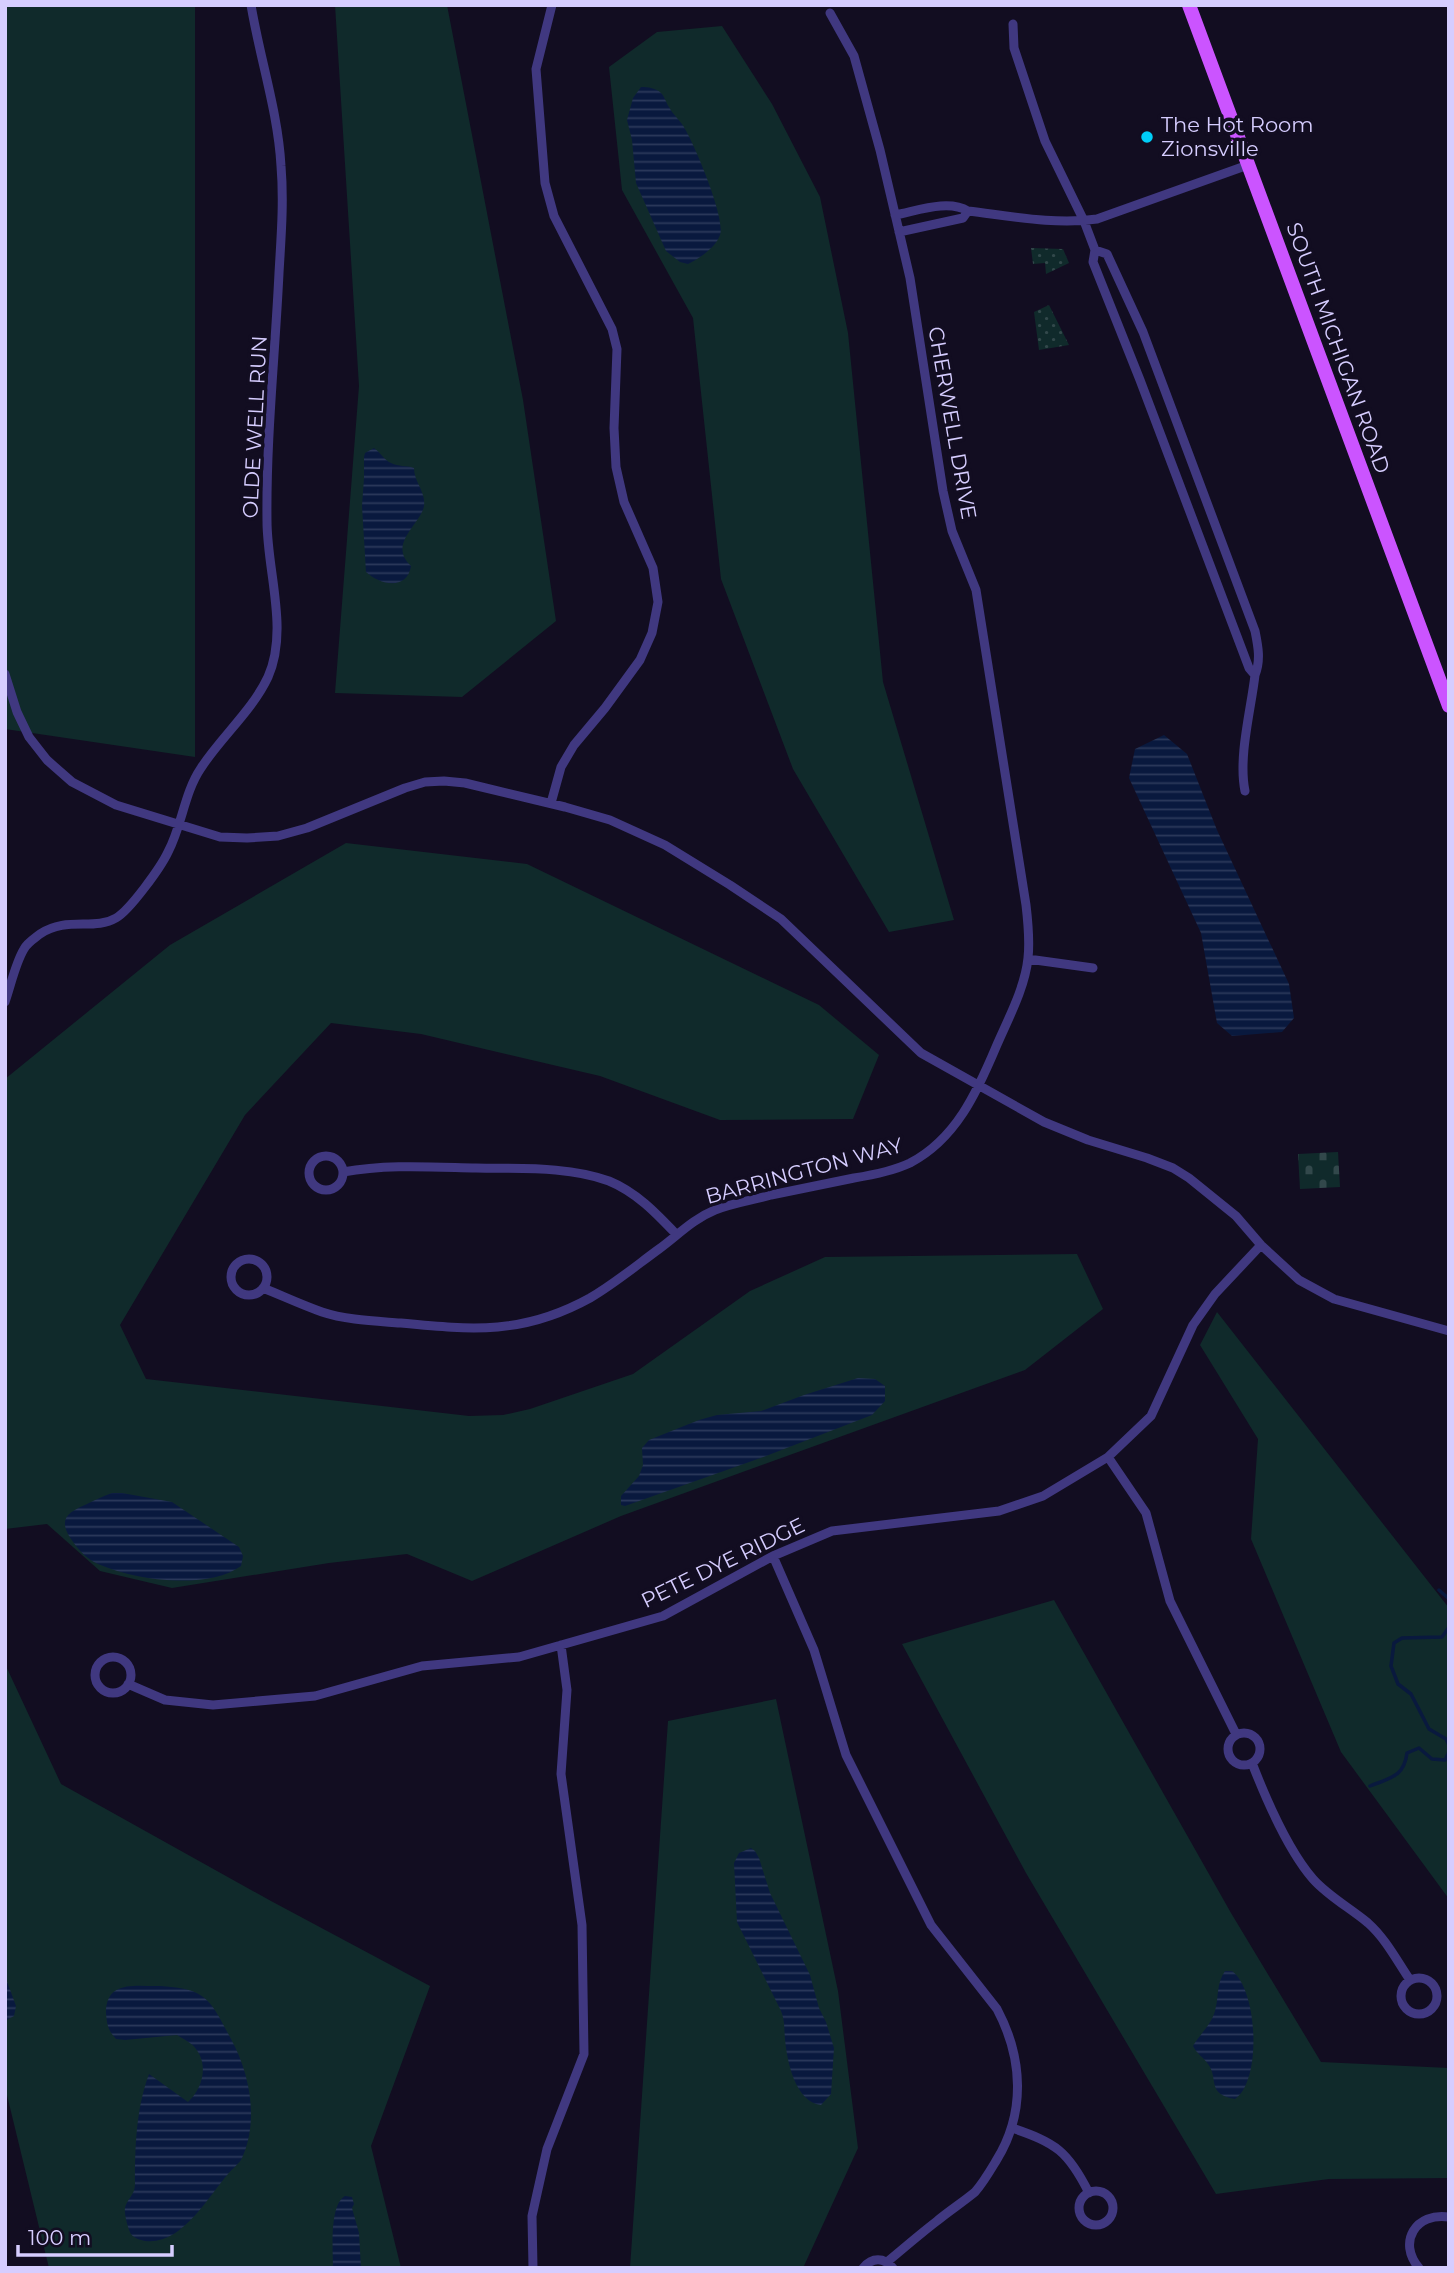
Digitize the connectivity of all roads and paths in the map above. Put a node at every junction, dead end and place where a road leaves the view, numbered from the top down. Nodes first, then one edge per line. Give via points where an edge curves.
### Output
1 (251, 5) edge
2 (552, 5) edge
3 (1189, 5) edge
4 (830, 13) dead end
5 (1013, 24) dead end
6 (1248, 164) junction
7 (968, 211) junction
8 (895, 215) junction
9 (1084, 221) junction
10 (899, 232) junction
11 (1095, 250) junction
12 (1173, 411) junction
13 (1154, 417) junction
14 (1232, 568) junction
15 (1214, 576) junction
16 (5, 674) edge
17 (1255, 675) junction
18 (1449, 706) edge
19 (1245, 791) dead end
20 (551, 803) junction
21 (177, 824) junction
22 (1028, 959) junction
23 (1093, 968) dead end
24 (5, 1002) edge
25 (979, 1088) junction
26 (343, 1172) dead end
27 (676, 1234) junction
28 (1261, 1245) junction
29 (263, 1288) junction
30 (1449, 1331) edge
31 (1108, 1457) junction
32 (773, 1556) junction
33 (561, 1645) junction
34 (128, 1684) junction
35 (1236, 1734) junction
36 (1252, 1763) junction
37 (1410, 1980) junction
38 (1012, 2129) junction
39 (1089, 2193) dead end
40 (1449, 2217) edge
41 (890, 2265) edge
42 (533, 2268) edge
43 (863, 2268) edge
44 (1419, 2268) edge

1 - 21 street, OLDE WELL RUN via 281,165 267,524 277,640 268,677 198,771
2 - 20 street via 536,69 545,183 554,216 612,328 617,349 616,467 624,502 653,568 658,602 640,660 574,744 561,767
3 - 6 main road, SOUTH MICHIGAN ROAD
4 - 8 street, CHERWELL DRIVE via 855,56
5 - 9 street via 1014,48 1045,141
6 - 9 street
6 - 18 main road, SOUTH MICHIGAN ROAD
7 - 8 street via 941,206
7 - 9 street
7 - 10 street via 963,218
8 - 10 street, CHERWELL DRIVE
9 - 11 street
10 - 22 street, CHERWELL DRIVE via 943,491 952,531 976,590 1026,905
11 - 12 street via 1107,254
11 - 13 street via 1093,262
12 - 13 street
12 - 14 street
13 - 15 street
14 - 15 street
14 - 17 street via 1258,647
15 - 17 street
16 - 21 street via 29,737 72,782 116,805
17 - 19 street via 1241,775
20 - 21 street via 444,780 405,788 278,836 220,837
20 - 25 street via 610,820 665,845 730,885 781,919 921,1054
21 - 24 street, OLDE WELL RUN via 169,850 125,911 106,922 60,924 24,948
22 - 23 street
22 - 25 street, CHERWELL DRIVE via 1017,998
25 - 27 street, BARRINGTON WAY via 943,1139 909,1163 717,1210
25 - 28 street via 1044,1122 1173,1168 1236,1216
26 - 27 street via 415,1166 594,1176 634,1195
27 - 29 street, BARRINGTON WAY via 591,1297 545,1319 512,1327 447,1328 324,1313
28 - 30 street via 1299,1280 1334,1299
28 - 31 street, PETE DYE RIDGE via 1193,1325 1151,1416
29 - 29 street, BARRINGTON WAY via 267,1277 260,1262 243,1260 234,1268 231,1279 236,1290 253,1294
31 - 32 street, PETE DYE RIDGE via 1043,1496 999,1511 832,1531
31 - 35 street via 1146,1513 1170,1601
32 - 33 street, PETE DYE RIDGE via 663,1616
32 - 38 street via 820,1666 846,1755 931,1925 1005,2025 1018,2082
33 - 34 street, PETE DYE RIDGE via 519,1657 422,1666 315,1696 213,1705 165,1700
33 - 42 street via 567,1690 561,1774 582,1925 584,2054 547,2148 532,2216
34 - 34 street, PETE DYE RIDGE via 130,1672 125,1661 111,1657 98,1665 95,1675 103,1690 119,1691
35 - 36 street via 1251,1734 1259,1741 1261,1751
35 - 36 street via 1228,1754 1235,1763
36 - 37 street via 1304,1869 1370,1925
37 - 37 street via 1402,1990 1405,2008 1415,2014 1428,2012 1436,2003 1435,1987 1421,1978
38 - 39 street via 1065,2154
38 - 41 street via 976,2191
40 - 44 street via 1429,2217 1413,2231 1410,2251
41 - 43 street via 872,2260

